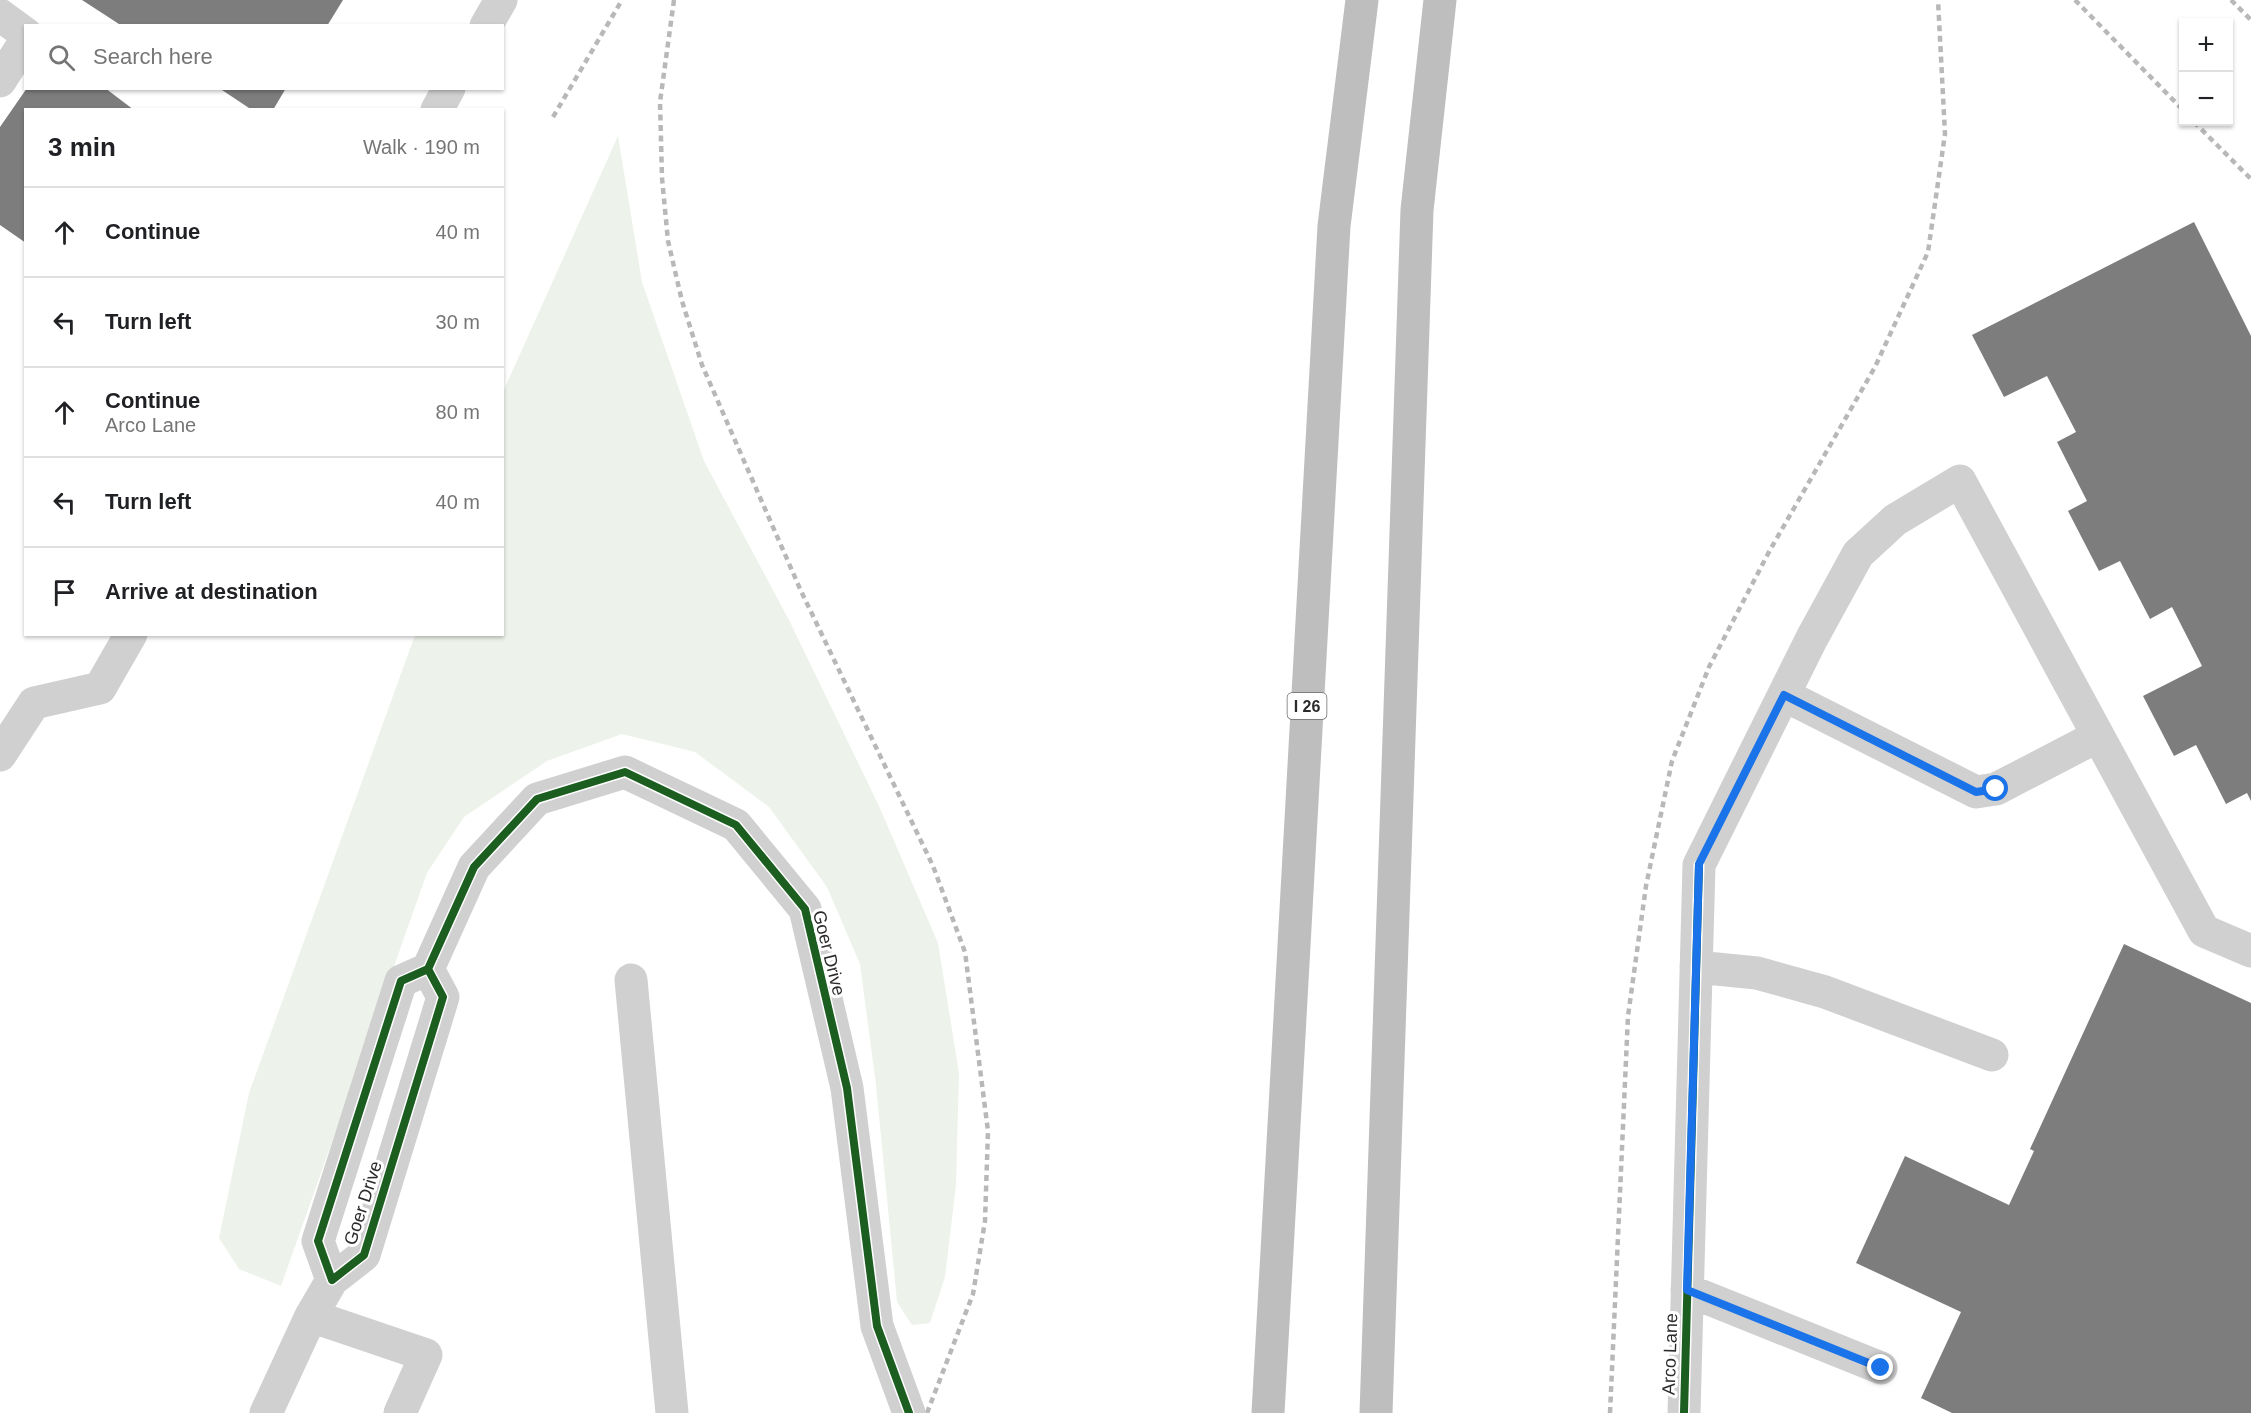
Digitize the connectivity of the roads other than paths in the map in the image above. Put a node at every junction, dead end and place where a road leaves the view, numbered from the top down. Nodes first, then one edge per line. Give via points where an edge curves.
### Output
1 (501, 0) edge
2 (1362, 0) edge
3 (1440, 0) edge
4 (0, 15) edge
5 (487, 24) edge
6 (24, 33) edge
7 (24, 43) edge
8 (0, 81) edge
9 (448, 90) edge
10 (438, 108) edge
11 (130, 636) edge
12 (1784, 695) junction
13 (2098, 736) junction
14 (0, 755) edge
15 (2251, 951) edge
16 (1696, 967) junction
17 (428, 969) junction
18 (631, 980) dead end
19 (1992, 1055) dead end
20 (332, 1280) junction
21 (1687, 1290) junction
22 (311, 1316) junction
23 (1881, 1368) dead end
24 (266, 1413) edge
25 (400, 1413) edge
26 (672, 1413) edge
27 (909, 1413) edge
28 (1268, 1413) edge
29 (1376, 1413) edge
30 (1684, 1413) edge

1 - 5 street
2 - 28 highway, I 26 via 1334,226
3 - 29 highway via 1417,210
4 - 6 street
7 - 8 street
9 - 10 street
11 - 14 street via 100,688 34,703
12 - 13 street via 1976,792 1996,789
12 - 13 street via 1858,554 1895,520 1960,482
12 - 16 street, Arco Lane via 1699,864
13 - 15 street via 2204,931
16 - 19 street via 1757,973 1825,992
16 - 21 street, Arco Lane
17 - 20 street, Goer Drive via 444,997 364,1255
17 - 20 street, Goer Drive via 401,981 318,1241
17 - 27 street, Goer Drive via 474,867 537,800 625,772 736,825 805,909 847,1088 877,1326
18 - 26 street
20 - 22 street
21 - 23 street
21 - 30 street, Arco Lane
22 - 24 street
22 - 25 street via 426,1355

